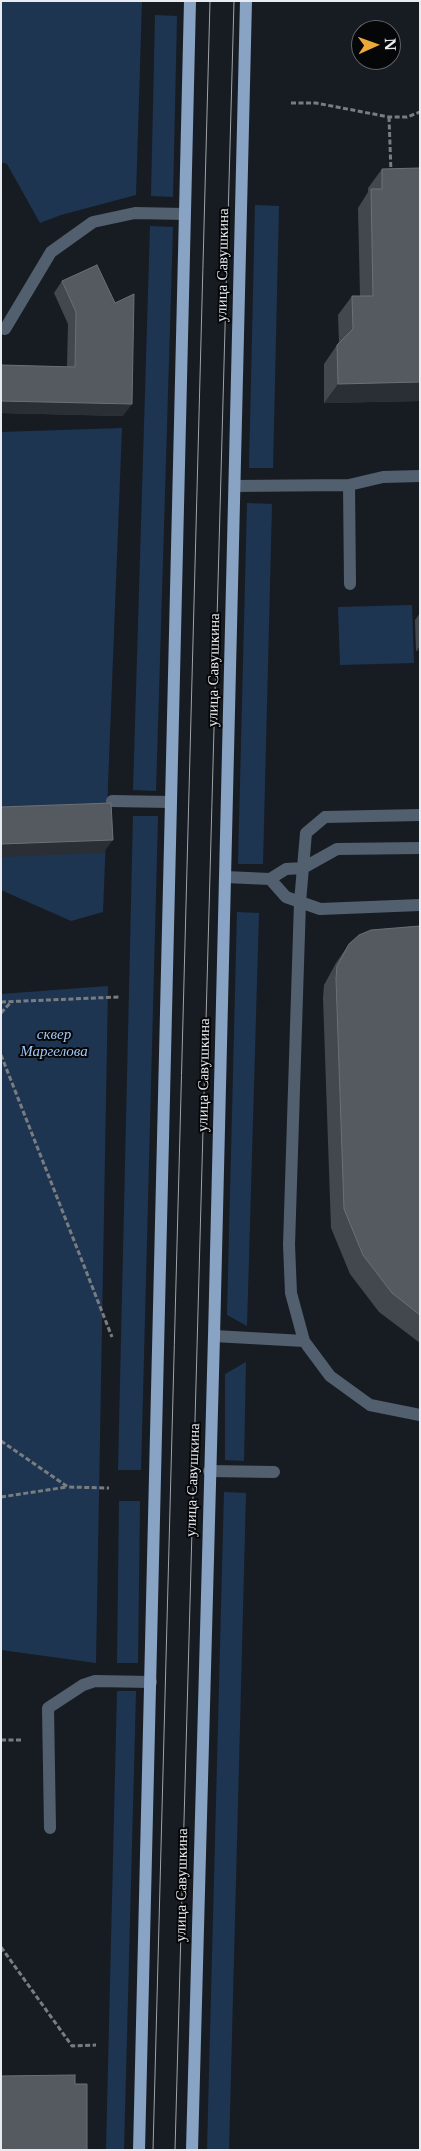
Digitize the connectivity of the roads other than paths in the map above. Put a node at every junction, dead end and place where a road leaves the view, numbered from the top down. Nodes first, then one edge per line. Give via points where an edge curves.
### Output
1 (190, 1) edge
2 (246, 1) edge
3 (185, 214) junction
4 (1, 328) edge
5 (420, 476) edge
6 (349, 485) junction
7 (235, 486) junction
8 (350, 584) dead end
9 (112, 801) edge
10 (170, 802) junction
11 (420, 815) edge
12 (420, 848) edge
13 (303, 868) junction
14 (225, 877) junction
15 (270, 879) junction
16 (300, 902) junction
17 (420, 905) edge
18 (214, 1336) junction
19 (304, 1341) junction
20 (420, 1415) edge
21 (209, 1471) junction
22 (274, 1472) dead end
23 (151, 1682) junction
24 (50, 1828) dead end
25 (139, 2150) edge
26 (192, 2150) edge

1 - 3 main road
2 - 7 main road, улица Савушкина
3 - 4 lane via 135,213 93,222 51,252 5,328
3 - 10 main road
5 - 6 lane via 383,477
6 - 7 lane
6 - 8 lane
7 - 14 main road, улица Савушкина
9 - 10 lane
10 - 23 main road
11 - 13 lane via 325,817 306,833
12 - 13 lane via 337,849
13 - 15 lane via 286,869
13 - 16 lane
14 - 15 lane
14 - 18 main road, улица Савушкина
15 - 16 lane via 286,897
16 - 17 lane via 320,909
16 - 19 lane via 289,1245 291,1293
18 - 19 lane
18 - 21 main road, улица Савушкина
19 - 20 lane via 330,1376 370,1404
21 - 22 lane
21 - 26 main road, улица Савушкина
23 - 24 lane via 95,1681 83,1685 48,1708
23 - 25 main road

